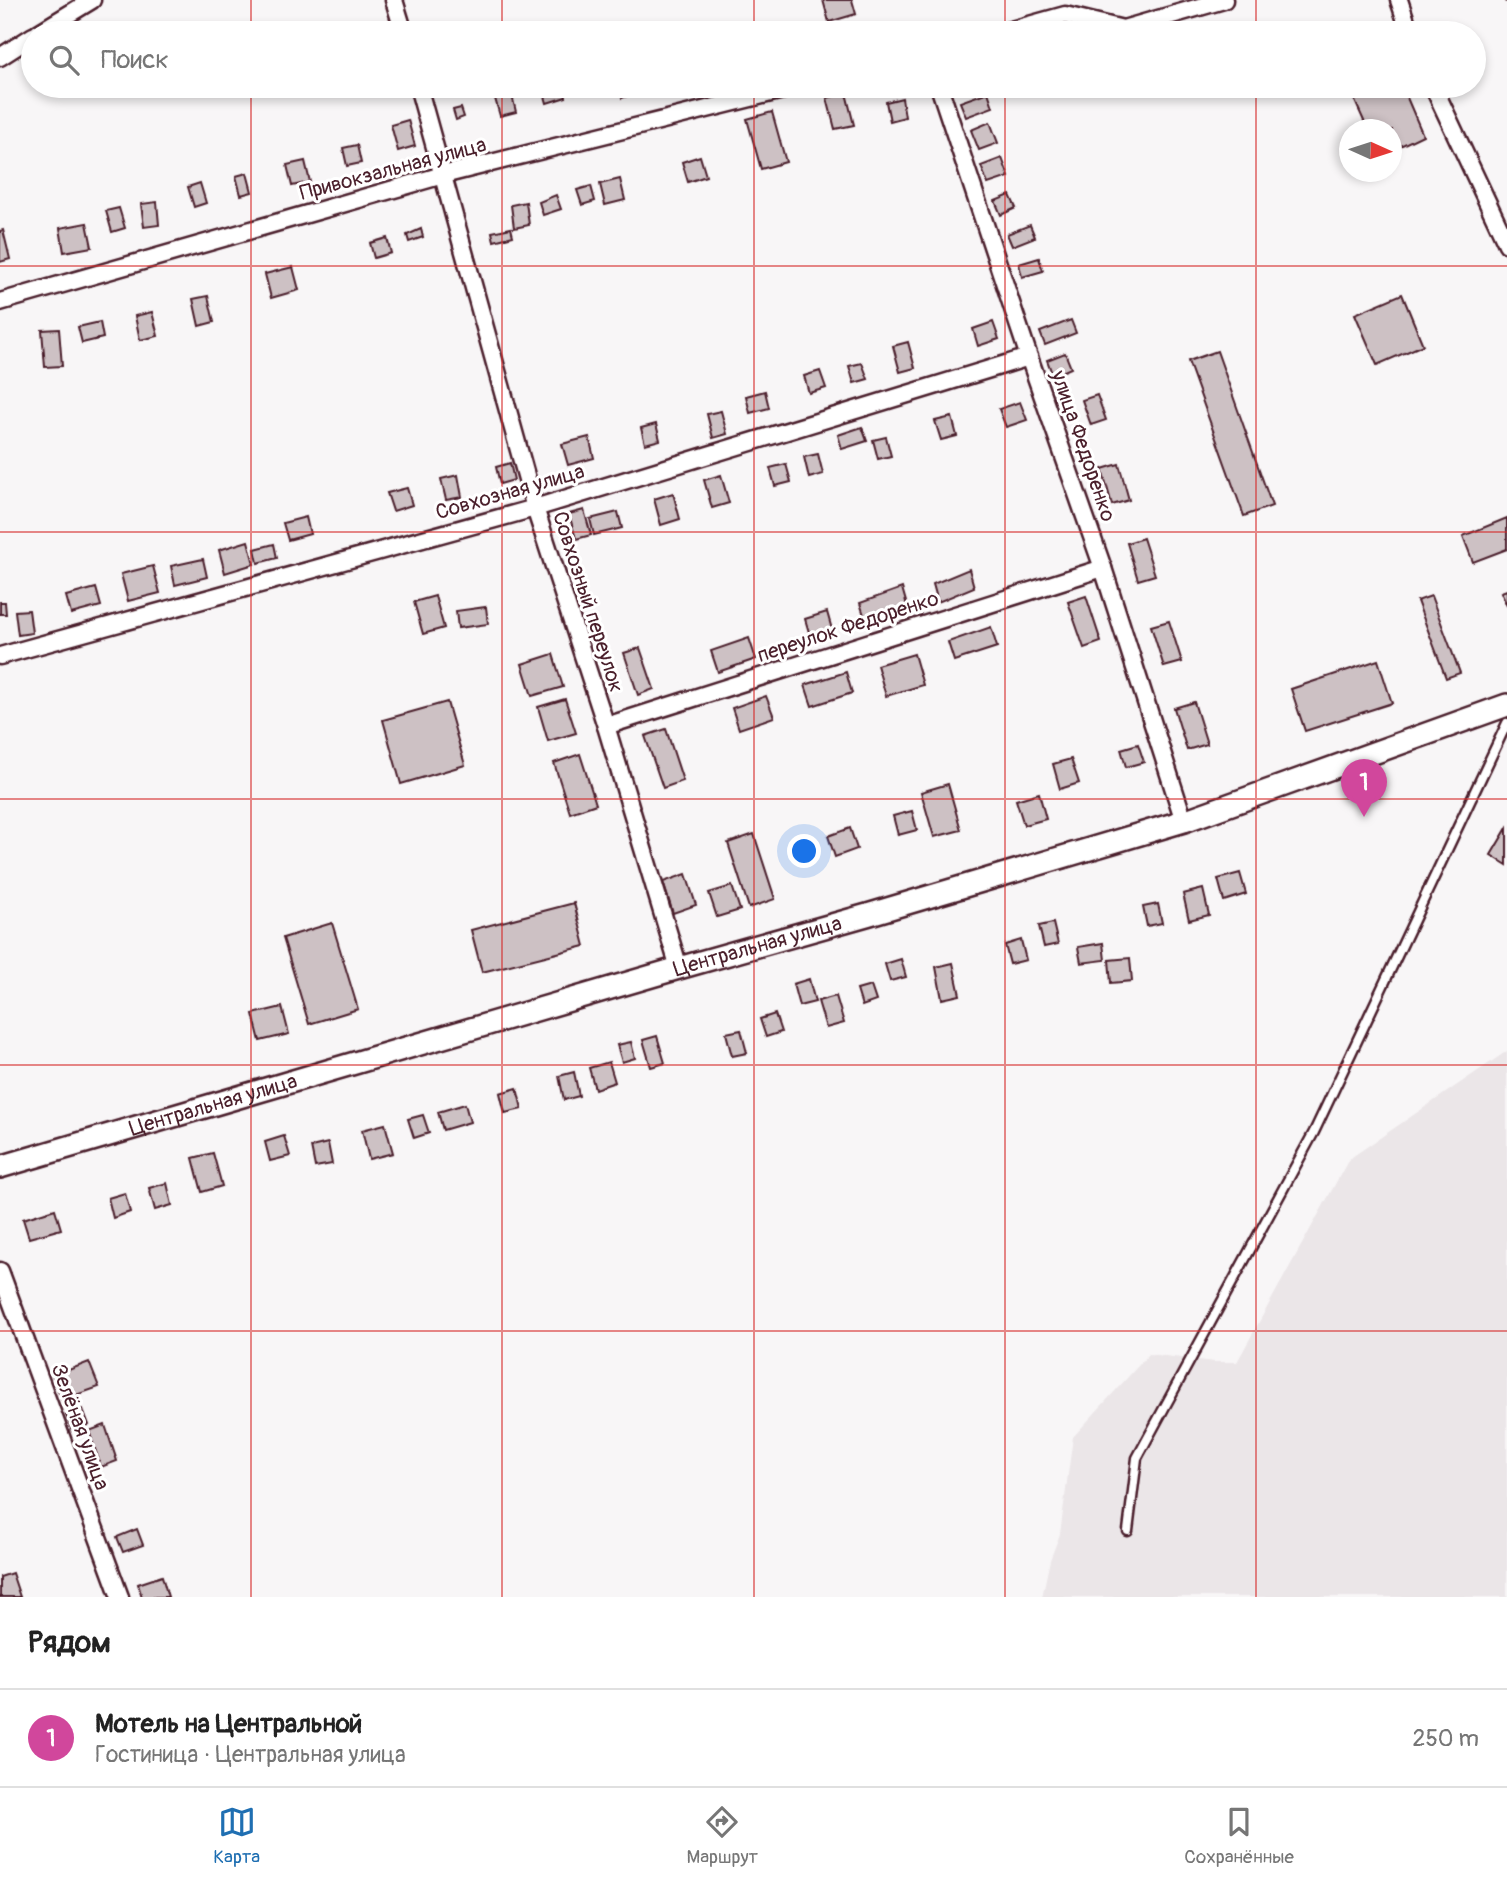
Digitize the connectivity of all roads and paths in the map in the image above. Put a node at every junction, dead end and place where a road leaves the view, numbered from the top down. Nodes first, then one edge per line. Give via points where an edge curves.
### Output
1 (92, 0) edge
2 (394, 0) edge
3 (1224, 0) edge
4 (1399, 0) edge
5 (58, 21) edge
6 (400, 21) edge
7 (1043, 21) edge
8 (1090, 21) edge
9 (1151, 21) edge
10 (1406, 21) edge
11 (21, 44) edge
12 (0, 57) edge
13 (421, 98) edge
14 (751, 98) edge
15 (943, 98) edge
16 (1439, 98) edge
17 (443, 175) junction
18 (1507, 244) edge
19 (0, 302) edge
20 (1029, 357) junction
21 (535, 508) junction
22 (1103, 568) junction
23 (0, 656) edge
24 (1507, 705) edge
25 (1507, 723) edge
26 (606, 726) junction
27 (1184, 821) junction
28 (679, 968) junction
29 (0, 1167) edge
30 (0, 1271) edge
31 (1128, 1531) dead end
32 (120, 1597) edge

1 - 5 street
2 - 6 street
3 - 9 street
4 - 10 street
7 - 8 street via 1065,15
11 - 12 street
13 - 17 street, Совхозный переулок
14 - 17 street, Привокзальная улица
15 - 20 street, улица Федоренко
16 - 18 street
17 - 19 street, Привокзальная улица
17 - 21 street, Совхозный переулок
20 - 21 street, Совхозная улица
20 - 22 street, улица Федоренко
21 - 23 street, Совхозная улица
21 - 26 street, Совхозный переулок
22 - 26 street, переулок Федоренко
22 - 27 street, улица Федоренко
24 - 27 street, Центральная улица
25 - 31 lane via 1314,1132 1138,1458
26 - 28 street, Совхозный переулок
27 - 28 street, Центральная улица
28 - 29 street, Центральная улица
30 - 32 street, Зелёная улица

